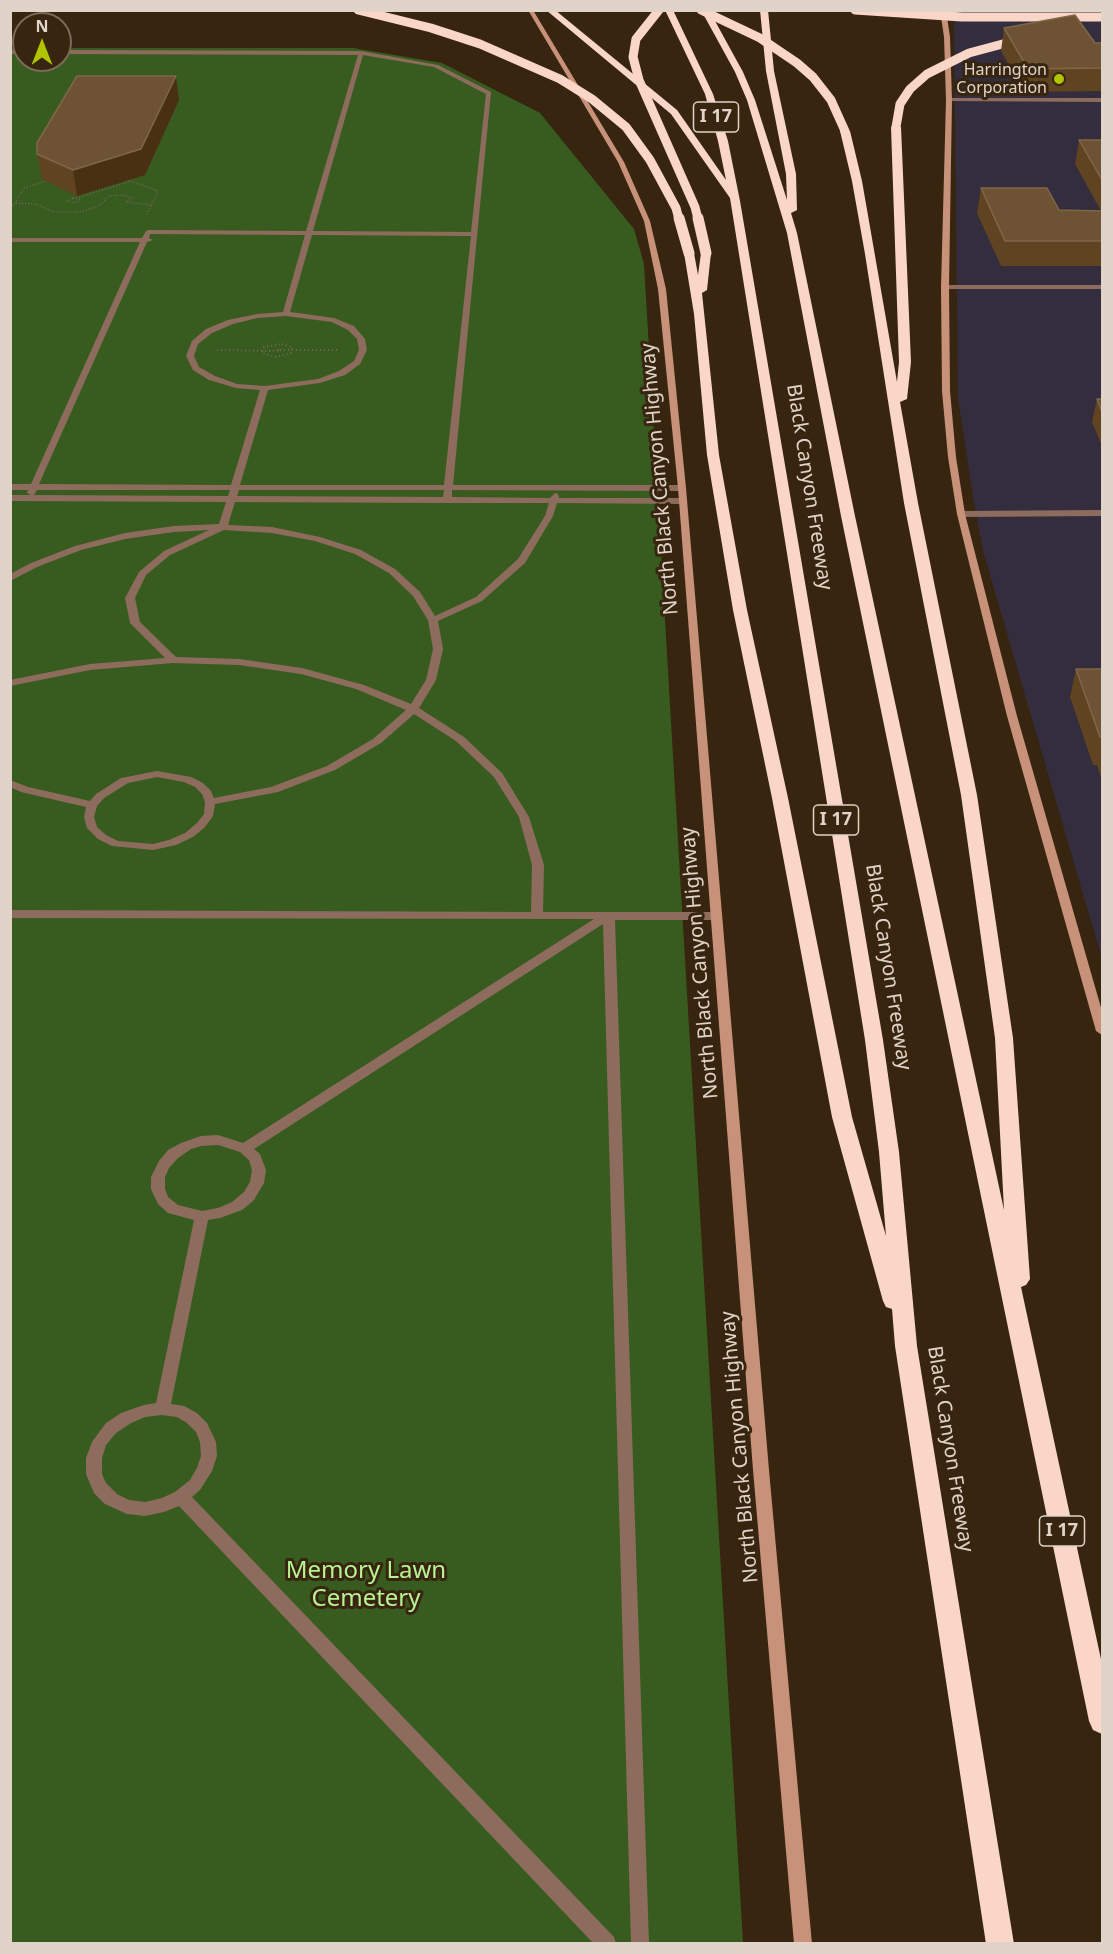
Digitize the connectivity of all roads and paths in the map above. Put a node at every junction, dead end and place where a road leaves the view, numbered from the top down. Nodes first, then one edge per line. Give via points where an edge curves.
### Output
1 (358, 10) edge
2 (530, 10) edge
3 (550, 10) edge
4 (659, 10) edge
5 (669, 10) edge
6 (700, 10) edge
7 (705, 10) edge
8 (764, 10) edge
9 (855, 10) edge
10 (943, 10) edge
11 (1102, 17) edge
12 (1037, 36) edge
13 (72, 52) edge
14 (361, 53) junction
15 (949, 100) junction
16 (1102, 100) edge
17 (117, 176) edge
18 (56, 178) edge
19 (132, 181) junction
20 (76, 198) edge
21 (735, 201) junction
22 (15, 203) junction
23 (152, 206) junction
24 (10, 211) edge
25 (139, 216) dead end
26 (309, 233) junction
27 (792, 233) junction
28 (146, 236) junction
29 (473, 238) junction
30 (10, 240) edge
31 (307, 241) junction
32 (945, 287) junction
33 (1102, 287) edge
34 (286, 314) junction
35 (700, 314) junction
36 (192, 350) junction
37 (262, 350) junction
38 (292, 350) junction
39 (363, 350) junction
40 (265, 388) junction
41 (898, 418) junction
42 (10, 487) edge
43 (34, 487) junction
44 (236, 487) junction
45 (449, 487) junction
46 (555, 488) junction
47 (682, 488) junction
48 (10, 498) edge
49 (29, 498) junction
50 (232, 499) junction
51 (447, 500) junction
52 (555, 501) junction
53 (683, 501) junction
54 (1102, 513) edge
55 (961, 514) junction
56 (224, 527) junction
57 (10, 578) edge
58 (433, 620) junction
59 (173, 660) junction
60 (10, 683) edge
61 (413, 709) junction
62 (10, 783) edge
63 (210, 802) junction
64 (92, 805) junction
65 (10, 914) edge
66 (537, 915) junction
67 (609, 915) junction
68 (716, 916) junction
69 (1099, 1004) edge
70 (1102, 1031) edge
71 (245, 1148) junction
72 (202, 1216) junction
73 (1022, 1341) junction
74 (906, 1346) junction
75 (162, 1409) junction
76 (181, 1497) junction
77 (1102, 1721) edge
78 (607, 1944) edge
79 (640, 1944) edge
80 (803, 1944) edge
81 (1000, 1944) edge

1 - 35 highway, bridge via 431,28 523,60 592,99 626,127 650,160 676,208
2 - 47 main road, North Black Canyon Highway via 621,162 647,221 662,289
3 - 21 highway via 674,112
4 - 35 highway, bridge via 636,39 633,57 639,80 695,207 705,253
5 - 21 highway, Black Canyon Freeway / I 17 via 709,94
6 - 41 highway, bridge via 760,38 797,63 831,100 844,131 856,181
7 - 27 highway, Black Canyon Freeway / I 17 via 751,100
8 - 27 highway via 770,71 791,174
9 - 11 highway, bridge via 962,17
10 - 15 main road
12 - 41 highway, bridge via 969,53 927,74 900,104 896,127 905,362
13 - 14 street
14 - 26 street
14 - 29 street via 436,66 489,93
15 - 16 street
15 - 32 main road
17 - 19 path
18 - 22 path via 24,188
19 - 20 path
19 - 23 path via 158,191
21 - 74 highway, Black Canyon Freeway / I 17 via 873,1040 889,1152
22 - 23 path via 36,204 54,212 79,212 99,206 109,196 123,195 132,198 126,202
22 - 24 path
23 - 25 path via 148,213
26 - 28 street
26 - 29 street
26 - 31 street
27 - 73 highway, Black Canyon Freeway / I 17
28 - 30 street
28 - 31 street
28 - 43 street
29 - 31 street
29 - 45 street
31 - 34 street
32 - 33 street
32 - 55 main road via 946,391
34 - 36 street via 231,322 209,331
34 - 39 street via 334,320 351,328 361,339
35 - 74 highway via 713,455 740,610 842,1117
36 - 37 path
36 - 40 street via 190,356 196,368 212,378 236,386
37 - 38 path
37 - 38 path via 282,344
37 - 38 path via 265,355 276,357
38 - 39 path
39 - 40 street via 357,362 342,373 320,381
40 - 44 street
41 - 73 highway via 969,795 1005,1038
42 - 43 street
43 - 44 street
43 - 49 street
44 - 45 street
44 - 50 street
45 - 46 street
45 - 51 street
46 - 47 street
46 - 52 street
47 - 53 main road, North Black Canyon Highway
48 - 49 street
49 - 50 street
50 - 51 street
50 - 56 street
51 - 52 street
52 - 53 street
52 - 58 street via 522,561 479,599
53 - 68 main road, North Black Canyon Highway
54 - 55 street
55 - 69 main road via 1012,716
56 - 57 street via 125,536 78,548
56 - 58 street via 295,534 358,552 392,571 417,594
56 - 59 street via 167,553 142,574 130,598 135,623
58 - 61 street via 438,649 431,680
59 - 60 street via 90,667
59 - 61 street via 239,662 302,671 360,687
61 - 63 street via 377,741 331,768 274,790
61 - 66 street via 460,739 498,775 524,818 538,865
62 - 64 street
63 - 64 street via 199,785 173,775 157,774 111,787
63 - 64 street via 209,814 189,835 153,847 116,844 102,837 92,828
65 - 66 street
66 - 67 street
67 - 68 street
67 - 71 street
67 - 79 street
68 - 80 main road, North Black Canyon Highway
69 - 70 main road
71 - 72 street via 255,1158 259,1170 249,1196 237,1206
71 - 72 street via 218,1140 201,1141 173,1154 164,1165 158,1177 163,1200 173,1209
72 - 75 street
73 - 77 highway, Black Canyon Freeway / I 17
74 - 81 highway, Black Canyon Freeway / I 17
75 - 76 street via 192,1418 208,1442 204,1471
75 - 76 street via 135,1414 111,1428 94,1458 94,1474 105,1494 127,1507 145,1509
76 - 78 street

